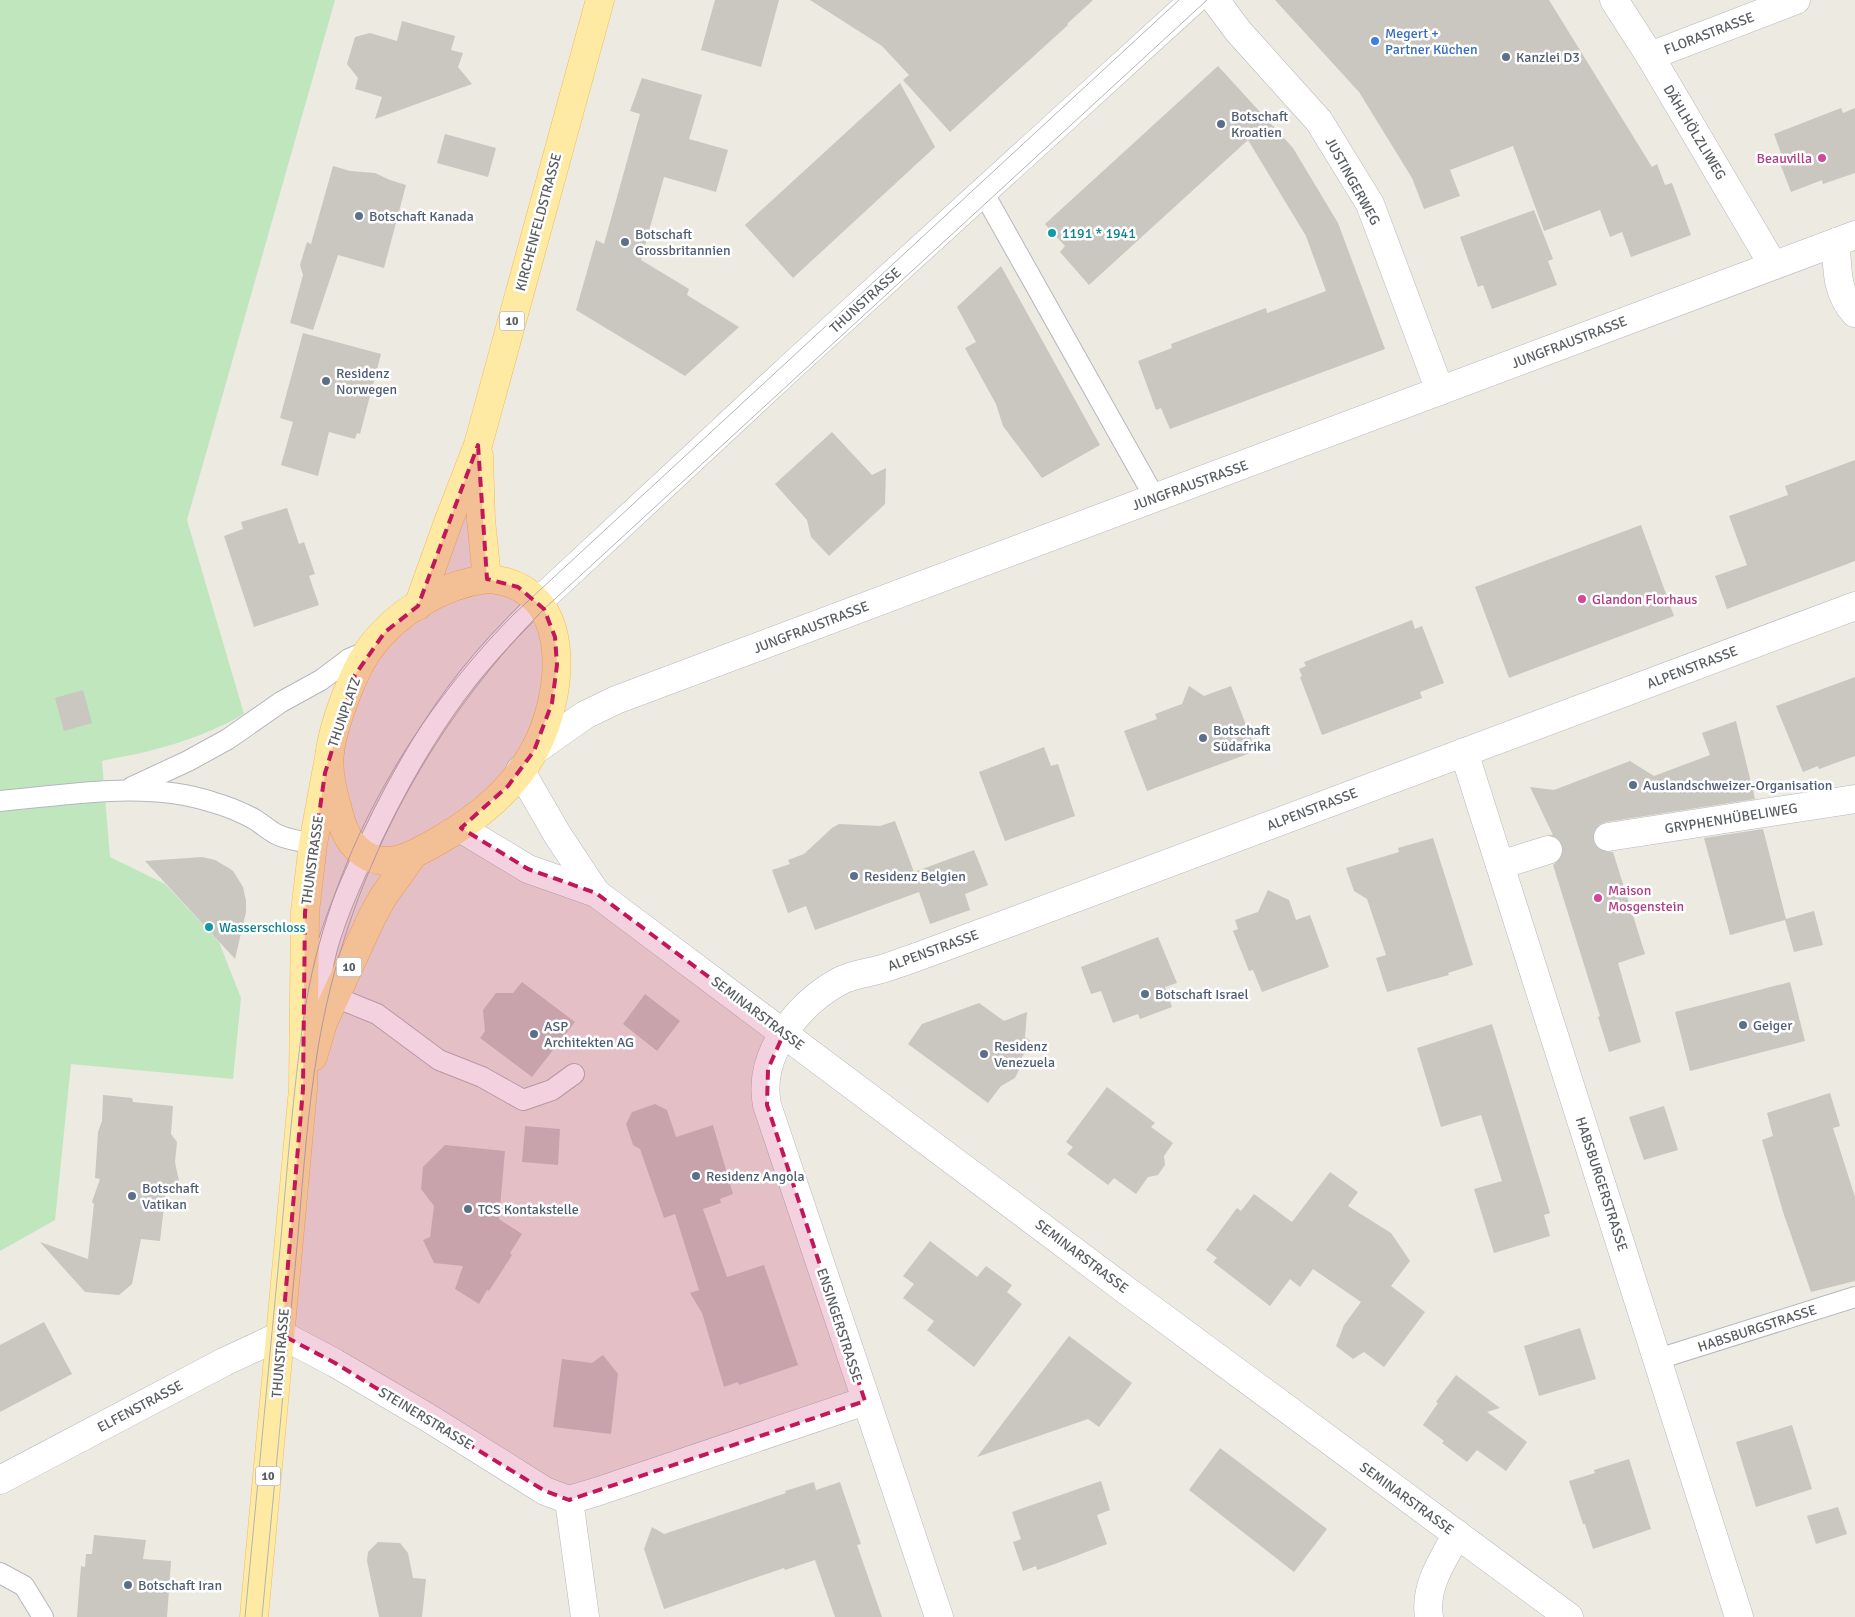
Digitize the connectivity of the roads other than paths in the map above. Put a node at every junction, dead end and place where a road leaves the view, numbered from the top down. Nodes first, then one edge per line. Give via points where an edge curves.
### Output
1 (600, 0) edge
2 (1194, 0) edge
3 (1215, 0) edge
4 (1614, 0) edge
5 (1796, 0) edge
6 (1650, 56) junction
7 (983, 192) junction
8 (1845, 238) edge
9 (1773, 266) junction
10 (1855, 313) edge
11 (1440, 391) junction
12 (478, 445) junction
13 (1155, 498) junction
14 (487, 579) junction
15 (538, 602) junction
16 (418, 606) junction
17 (1855, 606) edge
18 (368, 651) junction
19 (330, 752) junction
20 (1464, 752) junction
21 (527, 761) junction
22 (124, 790) junction
23 (1855, 799) edge
24 (0, 801) edge
25 (460, 828) junction
26 (1608, 837) tunnel mouth
27 (313, 844) junction
28 (1548, 850) tunnel mouth
29 (364, 854) junction
30 (413, 855) junction
31 (1500, 865) junction
32 (596, 893) junction
33 (335, 997) junction
34 (784, 1032) junction
35 (574, 1074) dead end
36 (303, 1089) junction
37 (1855, 1297) edge
38 (282, 1335) junction
39 (1658, 1359) junction
40 (865, 1401) junction
41 (0, 1480) edge
42 (569, 1500) junction
43 (1457, 1534) junction
44 (0, 1573) edge
45 (43, 1617) edge
46 (254, 1617) edge
47 (585, 1617) edge
48 (938, 1617) edge
49 (1429, 1617) edge
50 (1569, 1617) edge
51 (1739, 1617) edge

1 - 12 main road, KIRCHENFELDSTRASSE / 10
2 - 7 street, THUNSTRASSE
3 - 11 street, JUSTINGERWEG via 1238,31 1318,121 1370,204
4 - 6 street, DÄHLHÖLZLIWEG
5 - 6 street, FLORASTRASSE
6 - 9 street, DÄHLHÖLZLIWEG
7 - 13 lane
7 - 15 street, THUNSTRASSE
8 - 9 street, JUNGFRAUSTRASSE
8 - 10 street via 1838,279 1843,298
9 - 11 street, JUNGFRAUSTRASSE
11 - 13 street, JUNGFRAUSTRASSE
12 - 14 main road, KIRCHENFELDSTRASSE / 10
12 - 16 main road, KIRCHENFELDSTRASSE / 10
13 - 21 street, JUNGFRAUSTRASSE via 616,700 585,715
14 - 15 main road, THUNPLATZ via 510,583
14 - 16 main road, THUNPLATZ via 452,587
15 - 21 main road, THUNPLATZ via 551,624 557,649 552,703 546,724
15 - 29 lane via 482,662 437,720
16 - 18 main road, THUNPLATZ via 395,622
17 - 20 street, ALPENSTRASSE
18 - 19 main road, THUNPLATZ via 342,709
18 - 22 lane, THUNPLATZ via 349,659 321,680 188,762
19 - 27 main road, THUNSTRASSE / 10
19 - 29 main road, THUNPLATZ via 334,798 341,822 354,848
20 - 31 street, HABSBURGERSTRASSE
20 - 34 street, ALPENSTRASSE via 895,965 841,981 809,1003
21 - 25 main road, THUNPLATZ via 499,795
21 - 32 street, SEMINARSTRASSE via 557,834
22 - 24 lane, THUNPLATZ
22 - 27 lane, THUNPLATZ via 156,790 210,801 254,819 278,835
23 - 26 street, GRYPHENHÜBELIWEG
25 - 30 main road, THUNPLATZ
25 - 32 street, SEMINARSTRASSE via 528,869
27 - 36 main road, THUNSTRASSE / 10 via 305,912
28 - 31 street
29 - 30 main road, THUNPLATZ via 384,862
29 - 36 lane via 329,942
30 - 33 main road, THUNSTRASSE / 10 via 380,902
31 - 39 street, HABSBURGERSTRASSE
32 - 34 street, SEMINARSTRASSE
33 - 35 lane via 377,1014 439,1060 482,1077 523,1100 552,1090
33 - 36 main road, THUNSTRASSE / 10 via 323,1023
34 - 40 street, ENSINGERSTRASSE via 768,1069 767,1105
34 - 43 street, SEMINARSTRASSE
36 - 38 main road, THUNSTRASSE / 10
37 - 39 lane, HABSBURGSTRASSE
38 - 41 street, ELFENSTRASSE via 224,1362
38 - 42 street, STEINERSTRASSE via 352,1373 545,1491
38 - 46 main road, THUNSTRASSE / 10
39 - 51 street, HABSBURGERSTRASSE
40 - 42 street
40 - 48 street, ENSINGERSTRASSE
42 - 47 street
43 - 49 street via 1432,1583 1428,1598
43 - 50 street, SEMINARSTRASSE
44 - 45 lane via 24,1586

